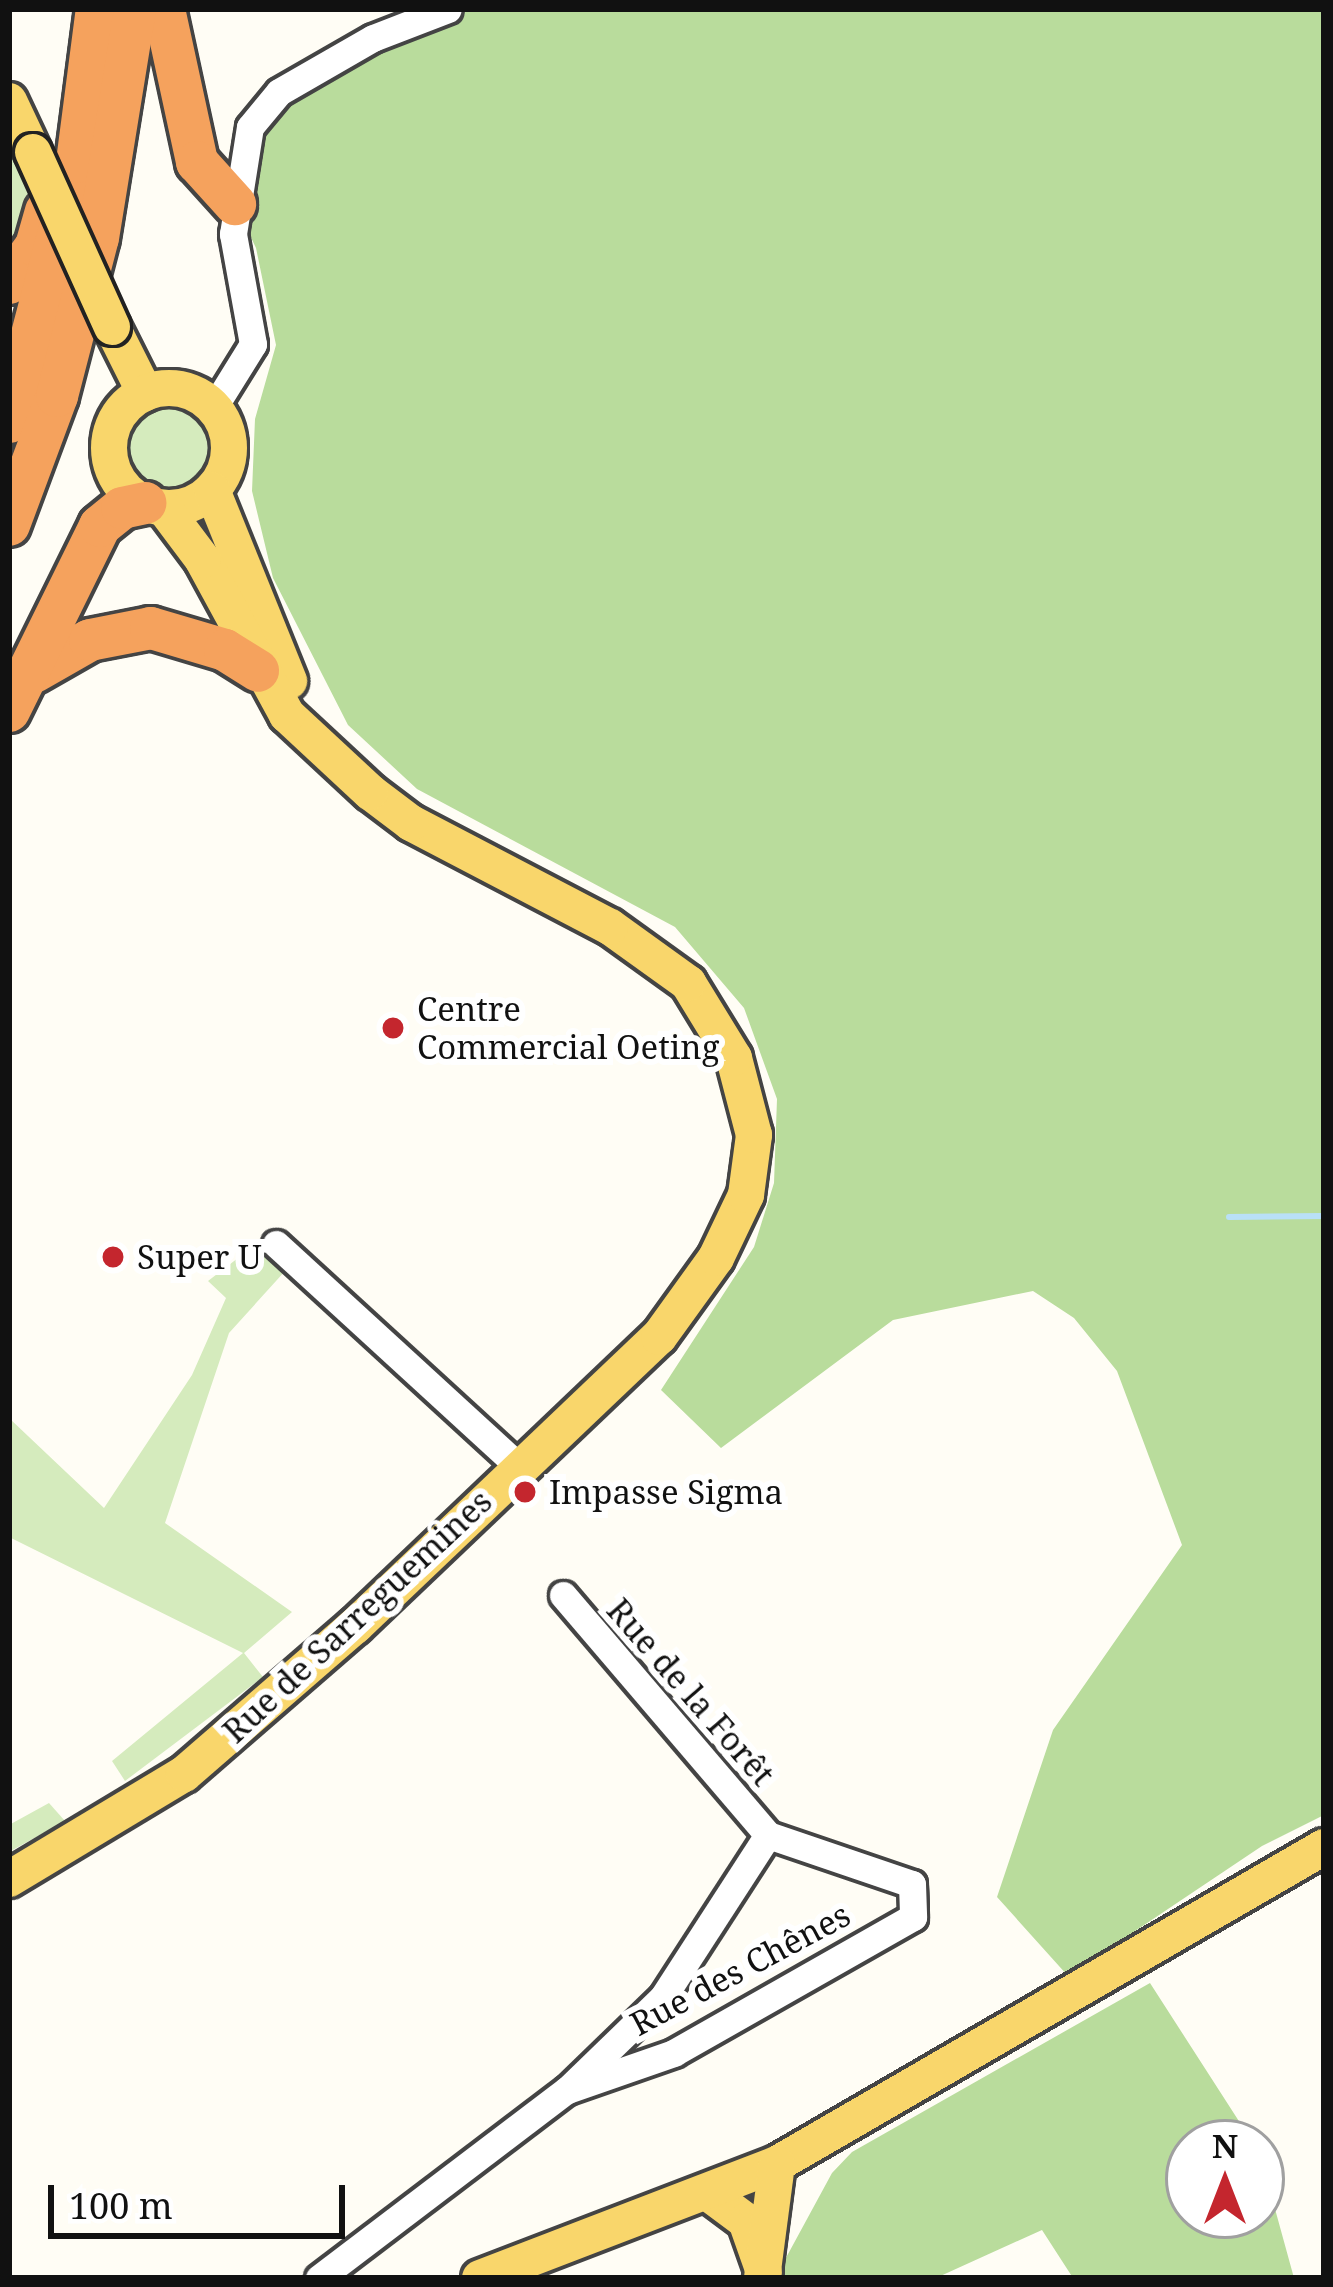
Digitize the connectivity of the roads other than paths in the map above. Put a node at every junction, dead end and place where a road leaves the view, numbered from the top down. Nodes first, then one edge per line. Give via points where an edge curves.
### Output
1 (97, 9) edge
2 (135, 9) edge
3 (164, 9) edge
4 (448, 9) edge
5 (9, 101) edge
6 (77, 162) junction
7 (235, 204) junction
8 (9, 284) edge
9 (145, 393) junction
10 (214, 407) junction
11 (9, 422) edge
12 (212, 490) junction
13 (154, 505) junction
14 (9, 524) edge
15 (269, 667) junction
16 (34, 673) junction
17 (9, 711) edge
18 (275, 1244) dead end
19 (517, 1465) junction
20 (563, 1595) dead end
21 (768, 1834) junction
22 (1324, 1847) edge
23 (9, 1879) edge
24 (912, 1884) joint
25 (567, 2090) junction
26 (776, 2164) junction
27 (711, 2194) junction
28 (763, 2276) edge
29 (319, 2278) edge
30 (480, 2278) edge

1 - 6 highway
2 - 14 highway via 98,238 57,395
3 - 7 highway via 197,163
4 - 7 street via 374,38 279,92 250,127
5 - 9 main road, bridge
6 - 8 highway via 55,181 36,246
6 - 11 highway
7 - 10 street via 232,234 253,344
9 - 10 main road via 182,389
9 - 13 main road via 128,404 110,438 116,476
10 - 12 main road via 229,440
12 - 13 main road
12 - 15 main road
13 - 15 main road via 203,560
13 - 16 highway via 122,508 100,526
15 - 16 highway via 151,628 91,640
15 - 19 main road, Rue de Sarreguemines via 287,716 411,823 652,953 712,1012 739,1077 754,1135 746,1196 716,1258 659,1336
16 - 17 highway
18 - 19 street
19 - 23 main road, Rue de Sarreguemines via 355,1626 184,1774
20 - 21 street, Rue de la Forêt
21 - 24 street, Rue de la Forêt
21 - 25 street, Rue de la Forêt via 663,1997
22 - 26 main road
24 - 25 street, Rue des Chênes via 913,1917 674,2053
25 - 29 street, Rue de la Forêt
26 - 27 main road
26 - 28 main road
27 - 28 main road via 746,2221
27 - 30 main road

